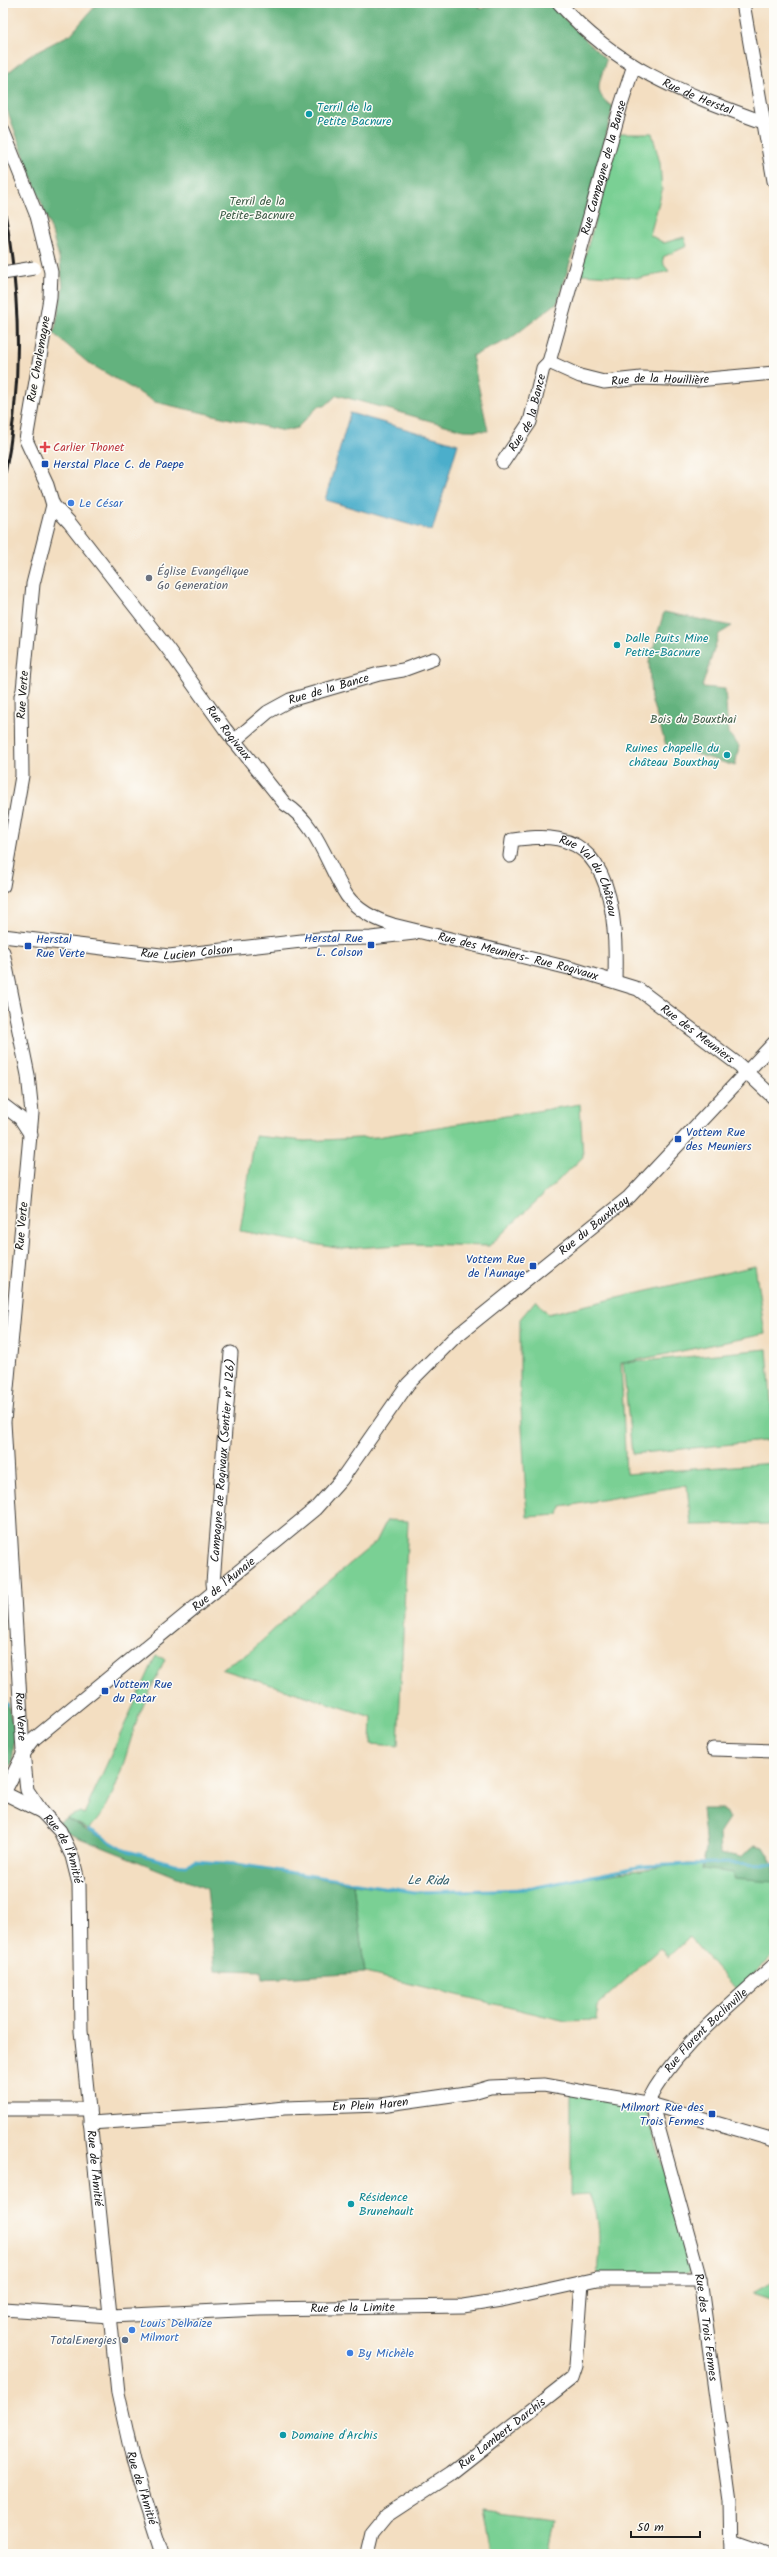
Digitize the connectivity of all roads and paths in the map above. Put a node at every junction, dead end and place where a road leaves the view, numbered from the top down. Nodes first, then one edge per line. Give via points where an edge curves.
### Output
1 (559, 3) edge
2 (743, 3) edge
3 (633, 68) junction
4 (763, 122) junction
5 (3, 131) edge
6 (774, 181) edge
7 (50, 266) junction
8 (3, 272) edge
9 (549, 362) junction
10 (774, 373) edge
11 (503, 462) dead end
12 (53, 505) junction
13 (65, 517) junction
14 (48, 525) junction
15 (434, 659) dead end
16 (234, 741) junction
17 (510, 856) dead end
18 (3, 886) edge
19 (378, 920) junction
20 (422, 932) junction
21 (3, 936) edge
22 (372, 938) junction
23 (3, 952) edge
24 (615, 981) junction
25 (774, 1042) edge
26 (747, 1072) junction
27 (774, 1098) edge
28 (3, 1105) edge
29 (31, 1135) junction
30 (231, 1353) dead end
31 (400, 1393) joint
32 (214, 1592) junction
33 (713, 1749) dead end
34 (774, 1751) edge
35 (22, 1752) junction
36 (28, 1790) joint
37 (3, 1794) edge
38 (42, 1812) junction
39 (774, 1965) edge
40 (650, 2104) junction
41 (3, 2109) edge
42 (89, 2109) junction
43 (90, 2123) junction
44 (774, 2140) edge
45 (700, 2278) junction
46 (582, 2282) junction
47 (3, 2309) edge
48 (110, 2316) junction
49 (731, 2548) edge
50 (163, 2554) edge
51 (367, 2554) edge
52 (767, 2554) edge

1 - 3 street via 604,46
2 - 4 street
3 - 4 street, Rue de Herstal via 696,97
3 - 9 street, Rue Campagne de la Banse
4 - 6 street
5 - 7 street, Rue Charlemagne via 37,216
7 - 8 street, bridge
7 - 12 street, Rue Charlemagne via 50,298 26,440 47,484
9 - 10 street, Rue de la Houillière via 580,376 604,382 641,378 697,380
9 - 11 street, Rue de la Bance via 543,368 530,422
12 - 13 street, Rue Rogivaux
12 - 14 street, Rue Verte
13 - 14 street via 59,517
13 - 16 street, Rue Rogivaux via 168,649
14 - 18 street, Rue Verte via 29,608 21,696 22,776
15 - 16 street, Rue de la Bance via 396,672 379,674 290,700 268,712
16 - 19 street, Rue Rogivaux via 285,804 292,808 317,838 348,897
17 - 24 street, Rue Val du Château via 511,835 560,839 584,850 597,866 608,890 614,933
19 - 20 street, Rue Rogivaux
19 - 22 street via 379,927
20 - 22 street
20 - 24 street, Rue des Meuniers- Rue Rogivaux
21 - 22 street, Rue Lucien Colson via 169,956 319,939
23 - 29 street, Rue Verte via 28,1075 32,1113
24 - 26 street, Rue des Meuniers via 643,992
25 - 26 street, Rue du Bouxhtay
26 - 27 street, Rue des Meuniers
26 - 31 street, Rue du Bouxhtay via 629,1198 454,1338
28 - 29 street via 20,1118
29 - 35 street, Rue Verte via 4,1422
30 - 32 street, Campagne de Rogivaux (Sentier n° 126) via 212,1583
31 - 32 street, Rue de l'Aunaie via 341,1480 315,1508
32 - 35 street, Rue de l'Aunaie via 34,1739
33 - 34 street
35 - 36 street, Rue Verte
35 - 37 street via 18,1767
36 - 38 street, Rue de l'Amitié
37 - 38 street
38 - 42 street, Rue de l'Amitié via 60,1831 72,1856 79,1884 82,2031
39 - 40 street, Rue Florent Boclinville via 704,2030 666,2070
40 - 43 street, En Plein Haren via 544,2085 490,2087 473,2092 381,2105 299,2107
40 - 44 street, En Plein Haren
40 - 45 street, Rue des Trois Fermes
41 - 42 street
42 - 43 street, Rue de l'Amitié
43 - 48 street, Rue de l'Amitié
45 - 46 street, Rue de la Limite via 597,2279
45 - 49 street, Rue des Trois Fermes via 730,2502
46 - 48 street, Rue de la Limite via 463,2306 260,2309
46 - 51 street, Rue Lambert Darchis via 576,2366 572,2378 560,2390 450,2474 386,2516 372,2533
47 - 48 street, Rue de la Limite
48 - 50 street, Rue de l'Amitié via 118,2393 126,2434
49 - 52 street

